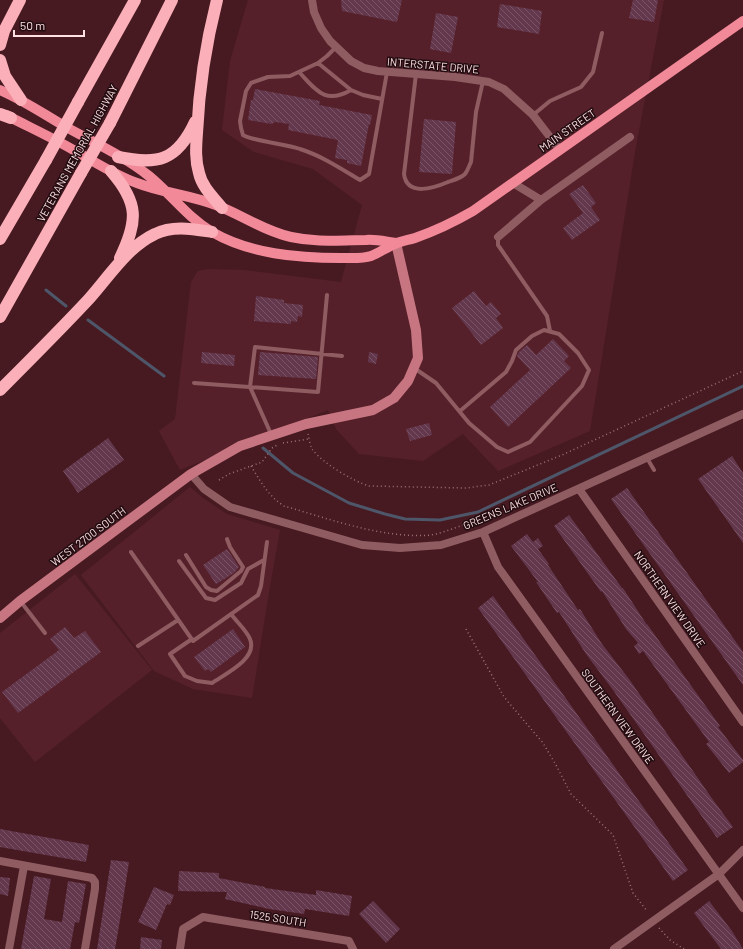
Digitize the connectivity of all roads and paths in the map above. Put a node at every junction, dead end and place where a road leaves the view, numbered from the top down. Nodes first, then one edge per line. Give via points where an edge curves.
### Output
1 (20, 0) edge
2 (135, 0) edge
3 (172, 0) edge
4 (217, 0) edge
5 (312, 0) edge
6 (743, 21) edge
7 (0, 22) edge
8 (602, 33) dead end
9 (0, 45) edge
10 (336, 47) junction
11 (0, 60) edge
12 (318, 63) junction
13 (299, 72) junction
14 (387, 72) junction
15 (416, 74) junction
16 (483, 81) junction
17 (0, 90) edge
18 (351, 90) junction
19 (382, 99) junction
20 (21, 100) junction
21 (4, 114) edge
22 (533, 115) junction
23 (198, 118) junction
24 (630, 137) dead end
25 (560, 150) junction
26 (118, 157) junction
27 (111, 171) junction
28 (514, 183) junction
29 (165, 192) junction
30 (542, 200) junction
31 (222, 208) junction
32 (212, 232) junction
33 (498, 237) joint
34 (0, 239) edge
35 (396, 243) junction
36 (117, 265) junction
37 (327, 295) dead end
38 (0, 317) edge
39 (550, 331) junction
40 (322, 354) junction
41 (342, 356) dead end
42 (414, 367) junction
43 (194, 383) dead end
44 (250, 387) junction
45 (0, 390) edge
46 (460, 411) junction
47 (743, 414) edge
48 (272, 436) junction
49 (309, 439) dead end
50 (647, 458) junction
51 (251, 466) junction
52 (654, 470) dead end
53 (191, 474) junction
54 (219, 480) dead end
55 (578, 489) junction
56 (483, 532) junction
57 (471, 536) junction
58 (227, 538) dead end
59 (266, 542) dead end
60 (131, 552) dead end
61 (186, 555) dead end
62 (264, 560) junction
63 (179, 561) dead end
64 (243, 567) junction
65 (248, 569) junction
66 (20, 601) junction
67 (231, 614) junction
68 (0, 618) edge
69 (178, 620) junction
70 (466, 629) dead end
71 (45, 633) dead end
72 (192, 639) junction
73 (138, 646) dead end
74 (743, 722) edge
75 (743, 850) edge
76 (0, 861) edge
77 (24, 866) junction
78 (719, 874) junction
79 (743, 908) edge
80 (647, 911) dead end
81 (659, 928) dead end
82 (9, 949) edge
83 (85, 949) edge
84 (180, 949) edge
85 (353, 949) edge
86 (614, 949) edge
87 (684, 949) edge

1 - 7 highway
1 - 9 highway via 4,31
2 - 34 highway, bridge
3 - 38 highway, VETERANS MEMORIAL HIGHWAY, bridge via 110,123
4 - 23 highway via 206,53
5 - 10 street, INTERSTATE DRIVE via 321,28
6 - 25 main road, MAIN STREET
8 - 22 lane via 594,72 582,87 550,101
10 - 12 lane
10 - 14 street, INTERSTATE DRIVE via 351,61 364,68
11 - 20 highway via 5,76
12 - 13 lane
12 - 18 lane
13 - 18 lane via 323,94 340,96
13 - 19 lane via 286,77 268,76 251,83 246,91 240,121 242,132 247,137 284,144 315,154 360,180 369,174
14 - 15 street, INTERSTATE DRIVE
14 - 19 lane
15 - 16 street, INTERSTATE DRIVE
15 - 16 lane via 404,174 408,184 424,189 433,188 461,176 468,169
16 - 22 street, INTERSTATE DRIVE via 504,89
17 - 20 main road
18 - 19 lane
20 - 26 main road
21 - 27 main road
22 - 25 street, INTERSTATE DRIVE
23 - 26 highway via 185,141 166,156 149,161
23 - 31 highway via 196,157 199,173 208,191
24 - 30 street
25 - 28 main road, MAIN STREET
26 - 29 main road via 145,173
27 - 29 main road via 138,184
27 - 36 highway via 130,199 133,217 130,236
28 - 30 street
28 - 35 main road, MAIN STREET via 456,220 421,236
29 - 31 main road via 199,199
29 - 32 main road
30 - 33 street
31 - 35 main road via 267,230 290,237 324,241 368,240
32 - 35 main road via 256,250 318,257 371,256
32 - 36 highway via 186,228 165,230 144,241
33 - 39 lane via 498,245 547,316
35 - 42 street, WEST 2700 SOUTH via 416,330 418,358
36 - 45 highway via 74,315
37 - 40 lane
39 - 46 lane via 544,330 532,336 516,350 506,372
39 - 46 lane via 559,334 590,370 582,386 530,442 508,452 497,447 469,423
40 - 41 lane
40 - 44 lane via 318,392
40 - 44 lane via 255,347
42 - 46 lane via 436,383
42 - 48 street, WEST 2700 SOUTH via 408,381 394,398 373,410 306,424
43 - 44 lane
44 - 48 lane
47 - 50 street, GREENS LAKE DRIVE
48 - 53 street, WEST 2700 SOUTH via 240,446
49 - 51 path via 280,443 262,462
50 - 52 lane
50 - 55 street, GREENS LAKE DRIVE
51 - 54 path
51 - 57 path via 266,491 284,506 381,532 431,535 463,525
53 - 57 street, GREENS LAKE DRIVE via 204,488 230,507 362,545 400,548 441,544
53 - 66 street, WEST 2700 SOUTH
55 - 56 street, GREENS LAKE DRIVE
55 - 74 street, NORTHERN VIEW DRIVE
56 - 57 street, GREENS LAKE DRIVE
56 - 78 street, SOUTHERN VIEW DRIVE via 498,567
58 - 64 lane
59 - 62 lane
60 - 69 lane
61 - 64 lane via 206,587 211,590 217,591
62 - 65 lane
62 - 67 lane via 258,595
63 - 65 lane via 206,598 215,600 241,583
64 - 65 lane
66 - 68 street, WEST 2700 SOUTH
66 - 71 lane
67 - 72 lane via 193,641
67 - 72 lane via 250,639 251,649 245,661 212,683 196,681 185,676 170,654
69 - 72 lane
69 - 73 lane
70 - 80 path via 504,697 543,743 572,794 613,835 633,893
75 - 78 street
76 - 77 street
77 - 82 street
77 - 83 street via 92,878 95,889
78 - 79 street, SOUTHERN VIEW DRIVE
78 - 86 street
81 - 87 path via 670,940
84 - 85 street, 1525 SOUTH via 183,929 203,917 349,941

